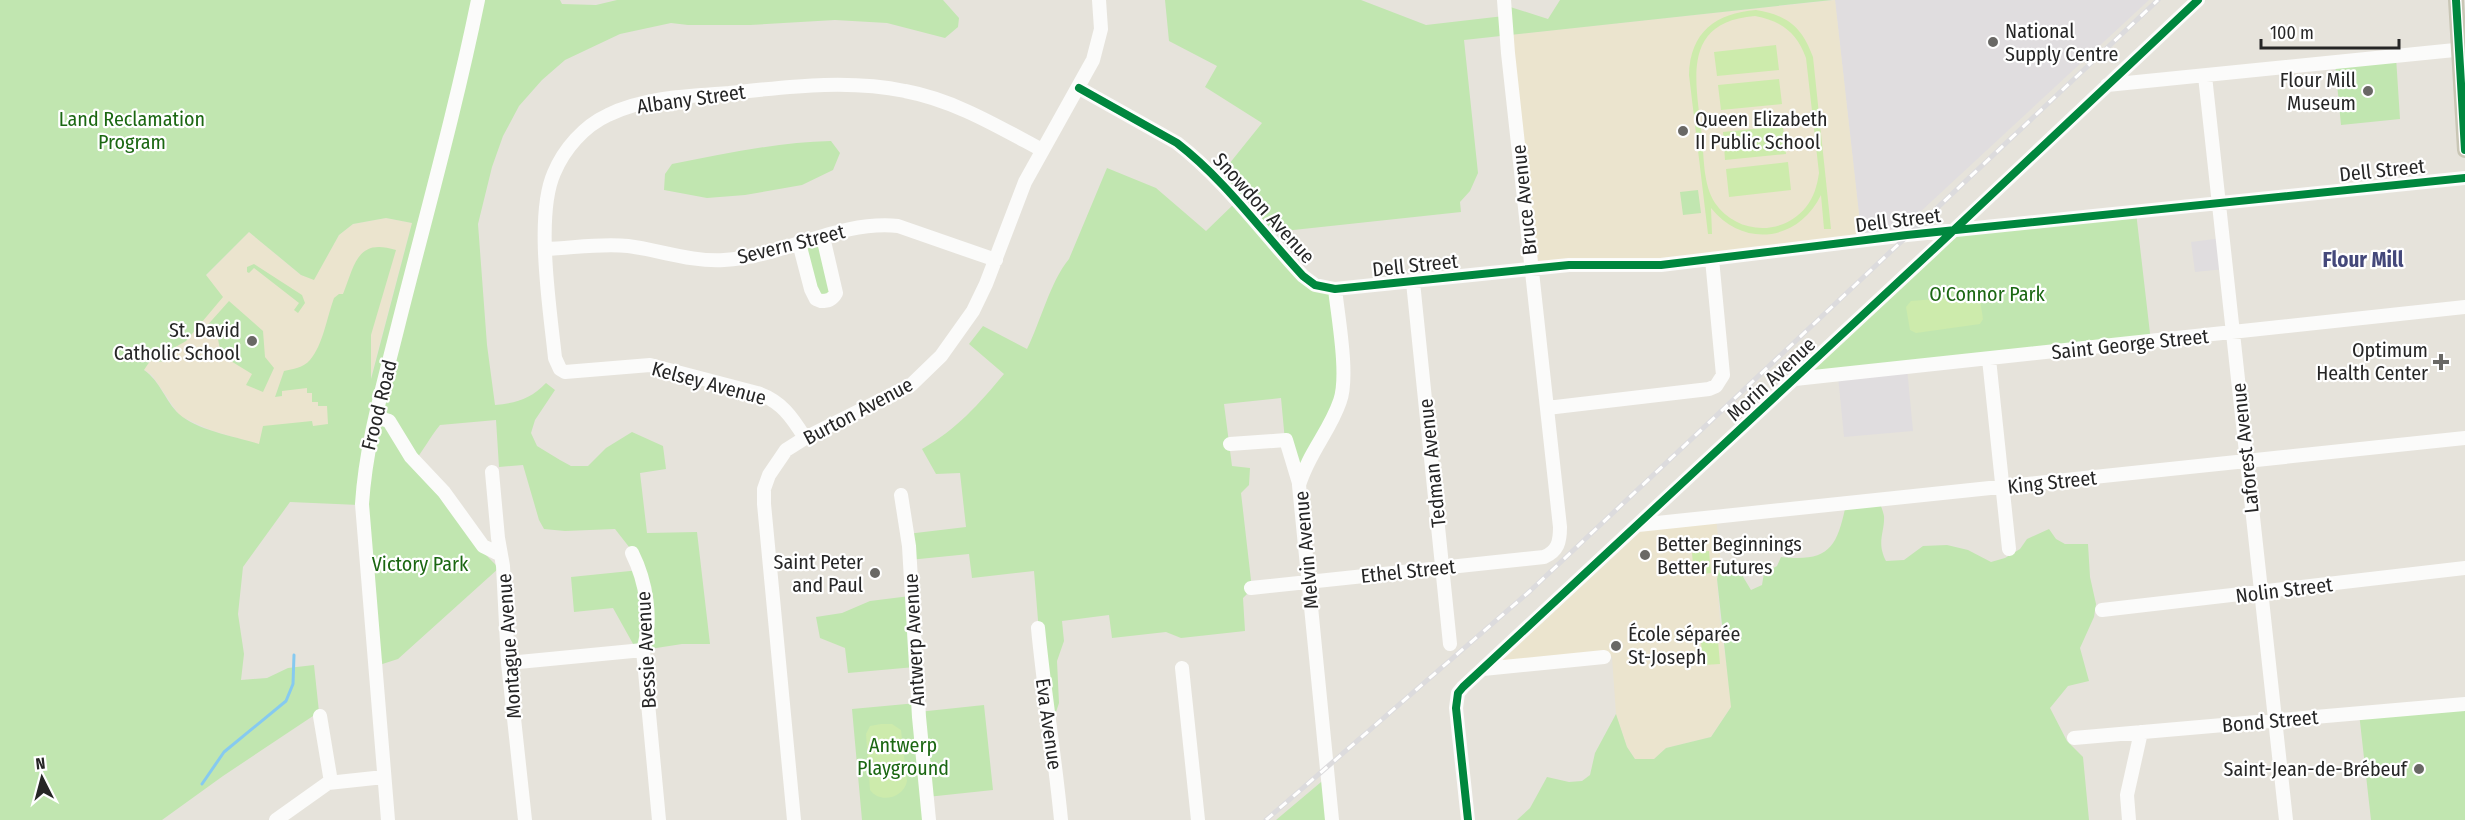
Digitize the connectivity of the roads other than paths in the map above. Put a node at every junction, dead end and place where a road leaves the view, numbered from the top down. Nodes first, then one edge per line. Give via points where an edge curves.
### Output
1 (478, 0) edge
2 (1099, 0) edge
3 (1504, 0) edge
4 (2198, 0) edge
5 (2456, 0) edge
6 (2462, 49) edge
7 (2205, 76) junction
8 (2107, 85) junction
9 (1079, 88) junction
10 (1042, 150) junction
11 (2465, 150) edge
12 (2465, 178) edge
13 (2218, 203) junction
14 (1954, 230) junction
15 (823, 237) junction
16 (799, 243) junction
17 (546, 249) junction
18 (1712, 259) junction
19 (996, 260) junction
20 (1531, 269) junction
21 (1413, 282) junction
22 (1335, 290) junction
23 (2465, 307) edge
24 (2233, 333) junction
25 (1989, 359) junction
26 (560, 369) joint
27 (1795, 380) junction
28 (1547, 408) junction
29 (375, 417) junction
30 (804, 438) junction
31 (2465, 438) edge
32 (1230, 444) dead end
33 (2247, 462) junction
34 (492, 472) dead end
35 (1299, 485) junction
36 (2003, 487) junction
37 (901, 495) dead end
38 (1638, 525) junction
39 (1559, 543) joint
40 (2009, 549) dead end
41 (632, 553) dead end
42 (501, 555) junction
43 (1443, 568) junction
44 (2465, 568) edge
45 (1309, 581) junction
46 (1251, 588) dead end
47 (2261, 592) junction
48 (2102, 610) dead end
49 (1038, 628) dead end
50 (1450, 644) dead end
51 (643, 650) junction
52 (1604, 657) dead end
53 (508, 663) junction
54 (1182, 668) dead end
55 (1483, 669) junction
56 (2465, 704) edge
57 (320, 716) dead end
58 (2275, 722) junction
59 (2141, 732) junction
60 (2074, 738) dead end
61 (384, 777) junction
62 (332, 782) junction
63 (276, 820) edge
64 (388, 820) edge
65 (525, 820) edge
66 (659, 820) edge
67 (794, 820) edge
68 (929, 820) edge
69 (1061, 820) edge
70 (1198, 820) edge
71 (1332, 820) edge
72 (1468, 820) edge
73 (2129, 820) edge
74 (2286, 820) edge

1 - 29 street, Frood Road
2 - 9 street, Burton Avenue via 1101,29 1093,60
3 - 20 street, Bruce Avenue
4 - 8 street, Morin Avenue
5 - 6 main road
6 - 7 street
6 - 11 main road
7 - 8 street
7 - 13 street, Laforest Avenue
8 - 14 street, Morin Avenue
9 - 10 street, Burton Avenue
9 - 22 street, Snowdon Avenue via 1177,143 1228,190 1303,276 1316,285
10 - 17 street, Albany Street via 960,108 874,86 775,88 629,106 598,120 566,151 546,198
10 - 19 street, Burton Avenue via 1017,200
12 - 13 street, Dell Street
13 - 14 street, Dell Street
13 - 24 street, Laforest Avenue
14 - 18 street, Dell Street
14 - 27 street, Morin Avenue
15 - 16 street, Severn Street
15 - 16 street via 836,293 826,301 813,295
15 - 19 street, Severn Street via 870,225 898,226
16 - 17 street, Severn Street via 721,260 626,246
17 - 26 street, Albany Street via 555,358
18 - 20 street, Dell Street via 1661,265 1587,264
18 - 28 street via 1724,375 1716,386
19 - 30 street, Burton Avenue via 973,311 926,372 911,385
20 - 21 street, Dell Street
20 - 28 street, Bruce Avenue
21 - 22 street, Dell Street
21 - 43 street, Tedman Avenue
22 - 35 street, Melvin Avenue via 1344,374 1342,394
23 - 24 street, Saint George Street
24 - 25 street, Saint George Street
24 - 33 street, Laforest Avenue
25 - 27 street, Saint George Street
25 - 36 street
26 - 30 street, Kelsey Avenue via 565,372 650,365 757,393 781,405
27 - 38 street, Morin Avenue
28 - 39 street, Bruce Avenue
29 - 42 street via 389,421 411,457 444,492 483,546
29 - 61 street, Frood Road via 365,466 363,504
30 - 67 street, Burton Avenue via 776,462 764,489
31 - 33 street, King Street
32 - 35 street via 1286,440
33 - 36 street, King Street
33 - 47 street, Laforest Avenue
34 - 42 street, Montague Avenue
35 - 45 street, Melvin Avenue
36 - 38 street, King Street
36 - 40 street
37 - 68 street, Antwerp Avenue via 909,546
38 - 55 street, Morin Avenue
39 - 43 street, Ethel Street via 1544,557
41 - 51 street, Bessie Avenue via 642,576 647,614
42 - 53 street, Montague Avenue
43 - 45 street, Ethel Street
43 - 50 street, Tedman Avenue
44 - 47 street, Nolin Street
45 - 46 street, Ethel Street
45 - 71 street, Melvin Avenue
47 - 48 street, Nolin Street
47 - 58 street, Laforest Avenue
49 - 69 street, Eva Avenue
51 - 53 street
51 - 66 street, Bessie Avenue
52 - 55 street
53 - 65 street, Montague Avenue
54 - 70 street
55 - 72 street, Morin Avenue via 1463,687 1456,700
56 - 58 street, Bond Street
57 - 62 street
58 - 59 street, Bond Street
58 - 74 street, Laforest Avenue
59 - 60 street, Bond Street
59 - 73 street via 2127,795
61 - 62 street
61 - 64 street, Frood Road
62 - 63 street

